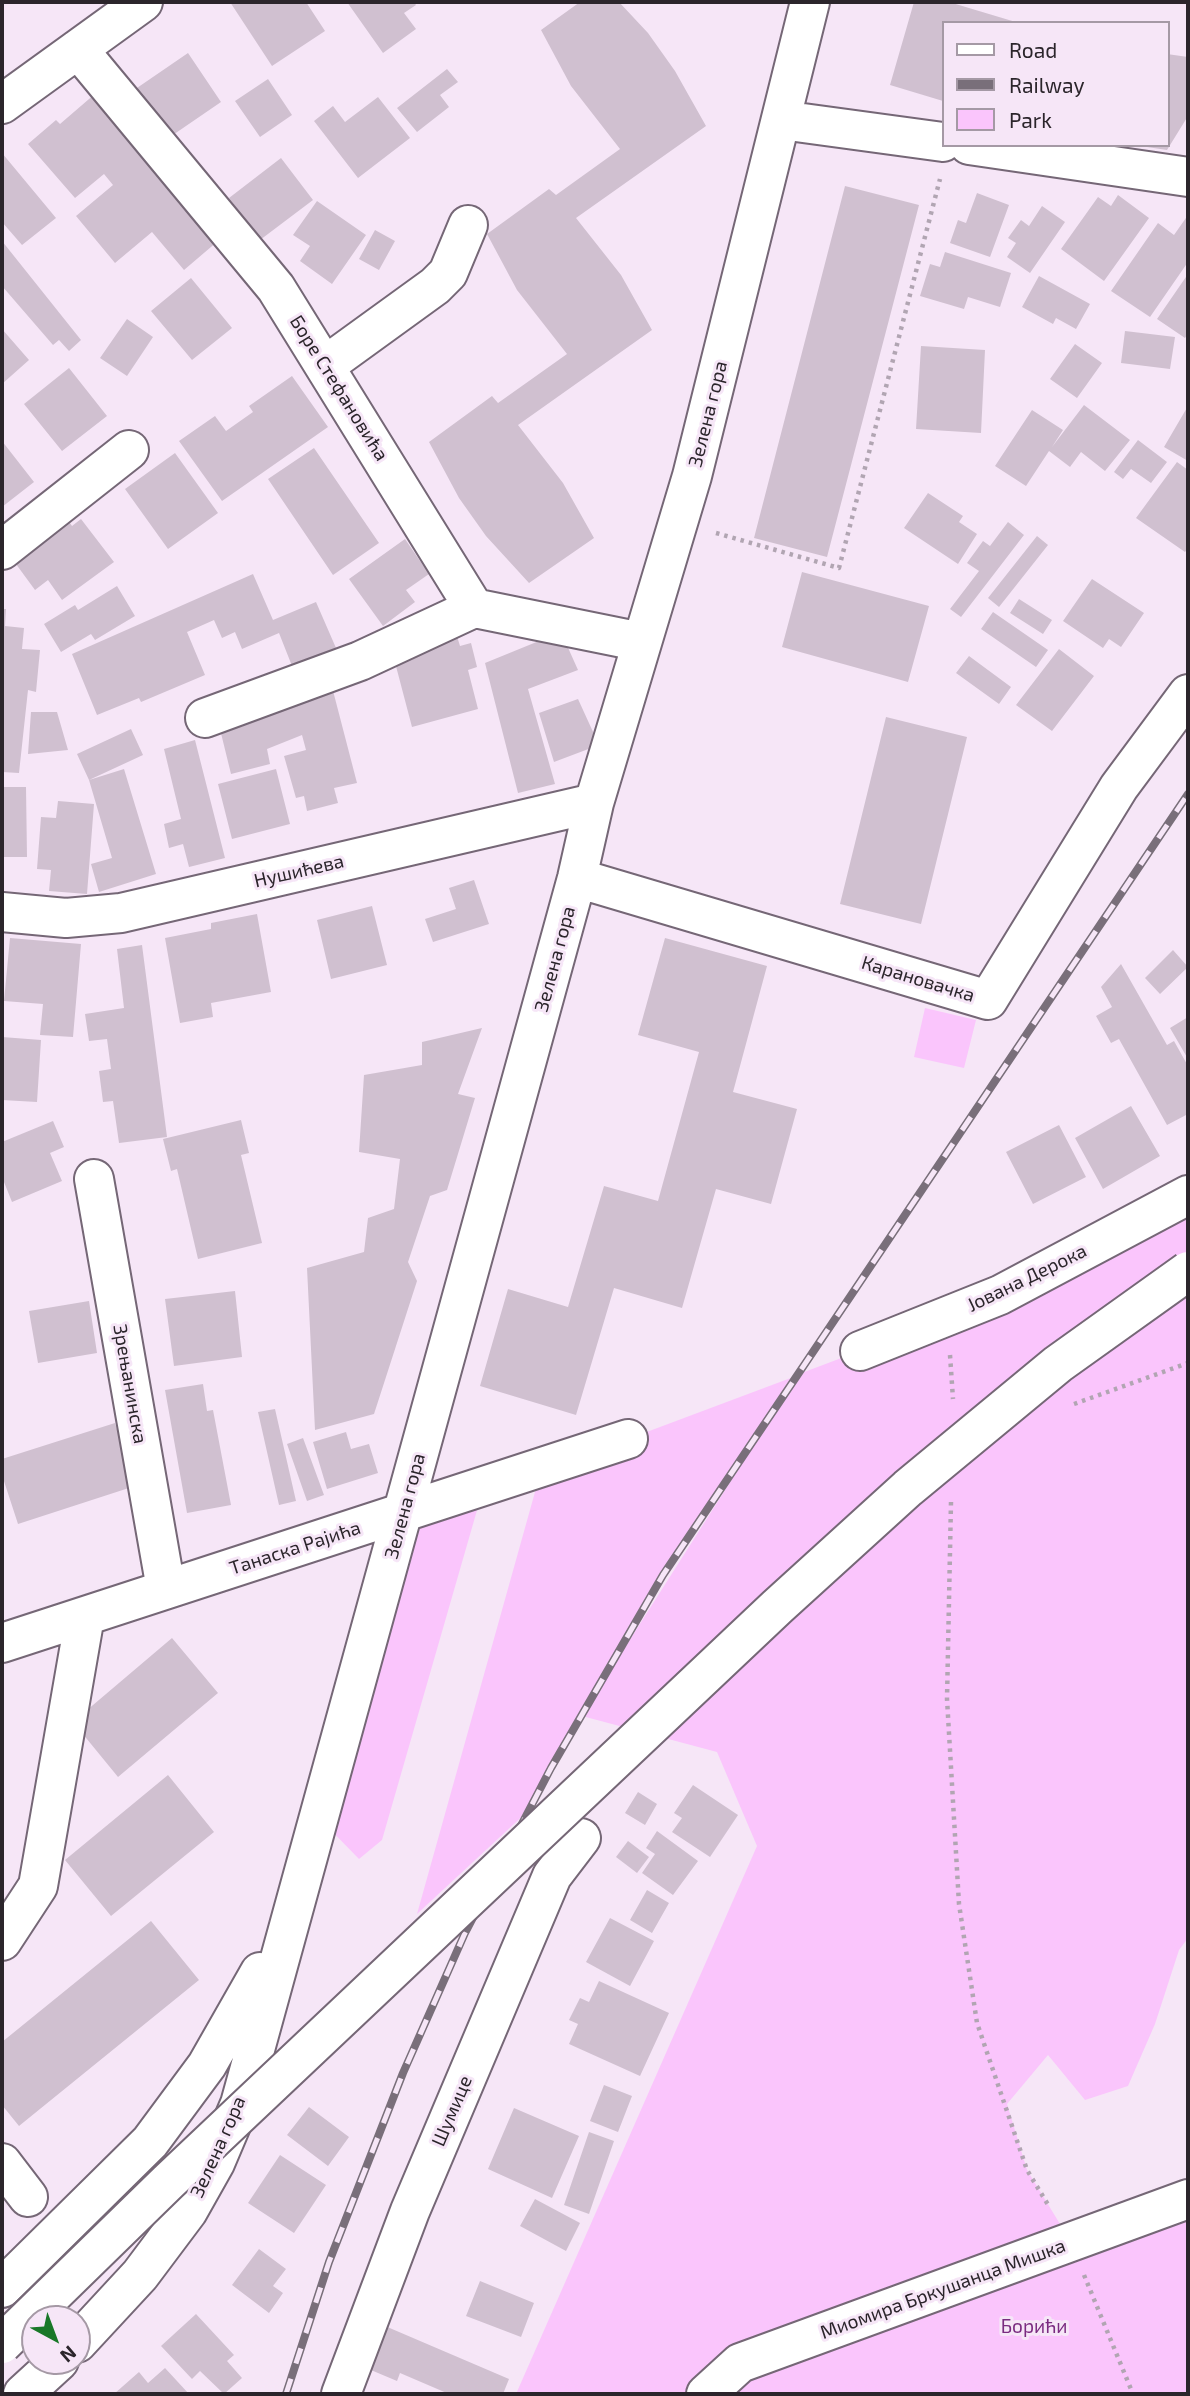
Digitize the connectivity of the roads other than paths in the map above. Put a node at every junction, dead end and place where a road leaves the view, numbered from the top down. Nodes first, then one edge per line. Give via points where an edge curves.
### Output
1 (142, 2) edge
2 (810, 2) edge
3 (78, 49) junction
4 (2, 104) edge
5 (781, 120) junction
6 (983, 147) edge
7 (943, 157) edge
8 (1188, 177) edge
9 (468, 225) dead end
10 (326, 365) junction
11 (129, 450) dead end
12 (2, 550) edge
13 (474, 608) junction
14 (642, 642) junction
15 (1188, 694) edge
16 (205, 719) dead end
17 (594, 803) junction
18 (577, 878) junction
19 (2, 912) edge
20 (94, 1180) dead end
21 (1188, 1195) edge
22 (1188, 1271) edge
23 (860, 1351) dead end
24 (628, 1439) dead end
25 (404, 1512) junction
26 (166, 1589) junction
27 (85, 1616) junction
28 (2, 1643) edge
29 (581, 1838) dead end
30 (291, 1915) junction
31 (2, 1941) edge
32 (2, 2164) edge
33 (28, 2197) dead end
34 (1188, 2199) edge
35 (2, 2288) edge
36 (91, 2328) edge
37 (2, 2344) edge
38 (44, 2375) edge
39 (23, 2394) edge
40 (341, 2394) edge
41 (706, 2394) edge

1 - 3 street
2 - 5 street, Зелена гора
3 - 4 street
3 - 10 street, Боре Стефановића via 276,288
5 - 7 street
5 - 14 street, Зелена гора via 678,522
6 - 8 street
9 - 10 street via 442,280
10 - 13 street, Боре Стефановића
11 - 12 street
13 - 14 street
13 - 16 street via 360,661
14 - 17 street, Зелена гора
15 - 18 street, Карановачка via 1119,787 988,1000
17 - 18 street, Зелена гора
17 - 19 street, Нушићева via 121,913 66,918
18 - 25 street, Зелена гора
20 - 26 street, Зрењанинска
21 - 23 street, Јована Дерока via 1000,1295
22 - 37 street, bridge via 1048,1373 908,1488 776,1607
24 - 25 street, Танаска Рајића
25 - 26 street, Танаска Рајића
25 - 30 street, Зелена гора
26 - 27 street, Танаска Рајића
27 - 28 street, Танаска Рајића
27 - 31 street via 38,1886
29 - 40 street, Шумице via 552,1876 410,2211
30 - 35 street, Зелена гора via 207,2065 149,2142
30 - 36 street, Зелена гора via 240,2104 215,2163 188,2211 140,2275
32 - 33 street
34 - 41 street, Миомира Бркушанца Мишка via 740,2363
38 - 39 street

